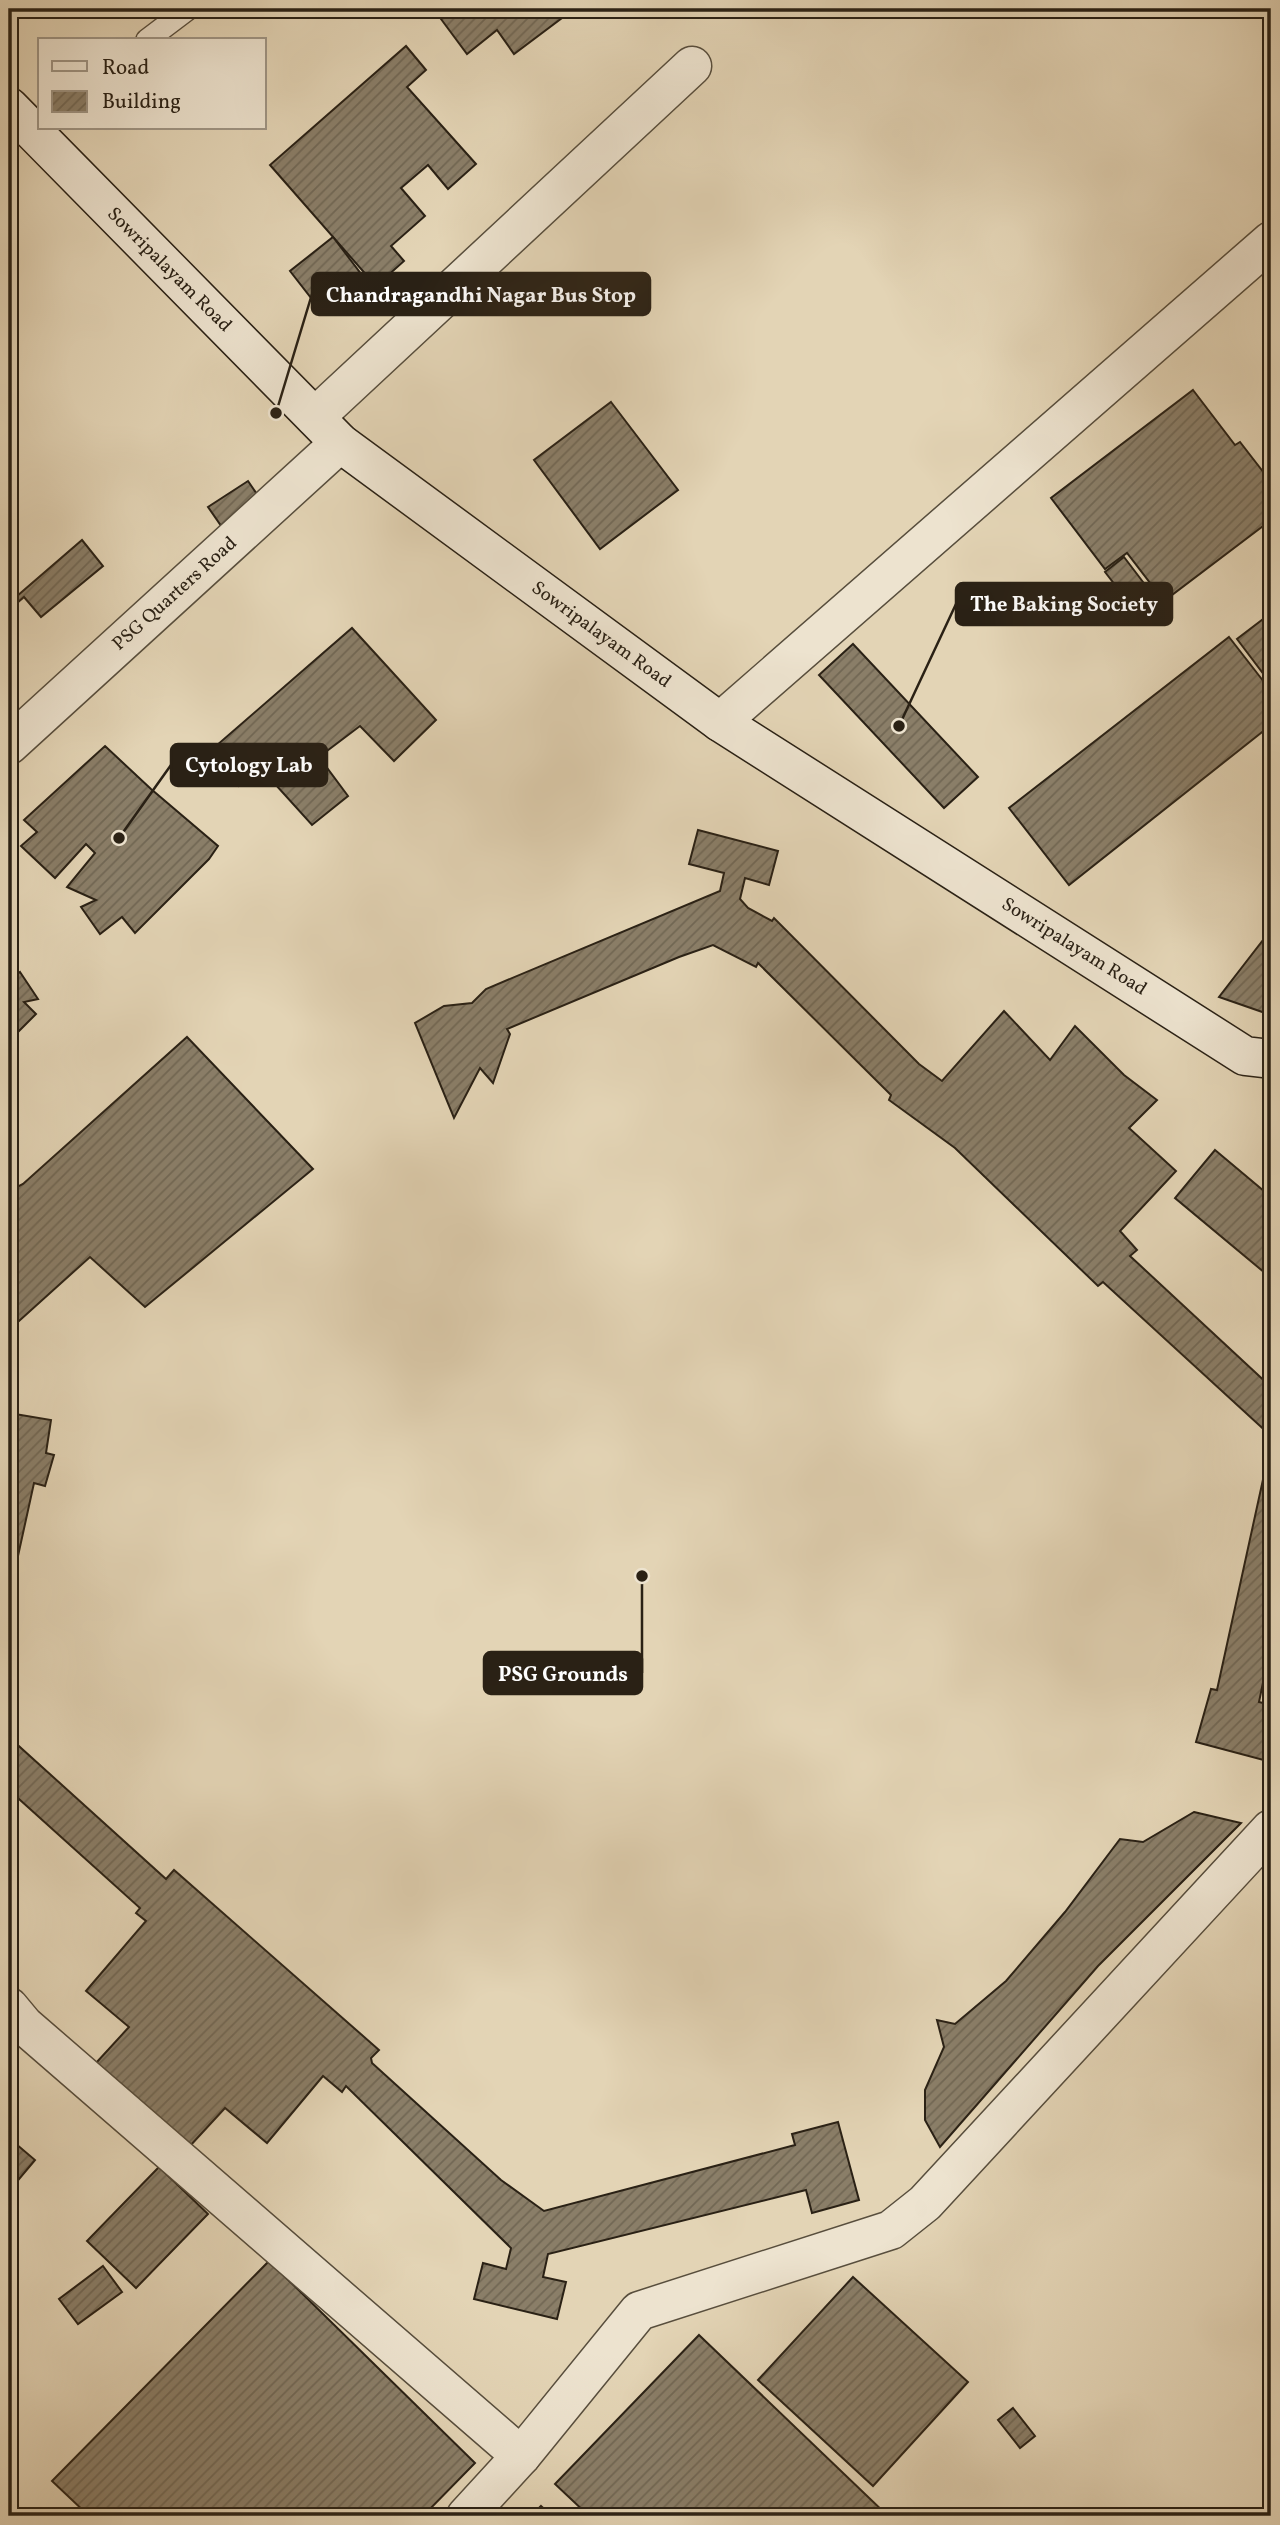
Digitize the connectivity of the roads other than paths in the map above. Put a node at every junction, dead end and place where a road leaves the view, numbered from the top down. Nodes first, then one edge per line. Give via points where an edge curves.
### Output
1 (188, 9) edge
2 (150, 38) edge
3 (692, 66) dead end
4 (27, 119) edge
5 (1271, 241) edge
6 (328, 430) junction
7 (720, 722) junction
8 (9, 745) edge
9 (1271, 1059) edge
10 (1271, 1829) edge
11 (9, 2007) edge
12 (521, 2456) junction
13 (466, 2516) edge

1 - 2 lane
3 - 6 street, PSG Quarters Road
4 - 6 street, Sowripalayam Road
5 - 7 street
6 - 7 street, Sowripalayam Road
6 - 8 street, PSG Quarters Road
7 - 9 street, Sowripalayam Road via 1245,1056
10 - 12 street via 925,2203 891,2230 639,2311
11 - 12 street via 24,2025
12 - 13 street

